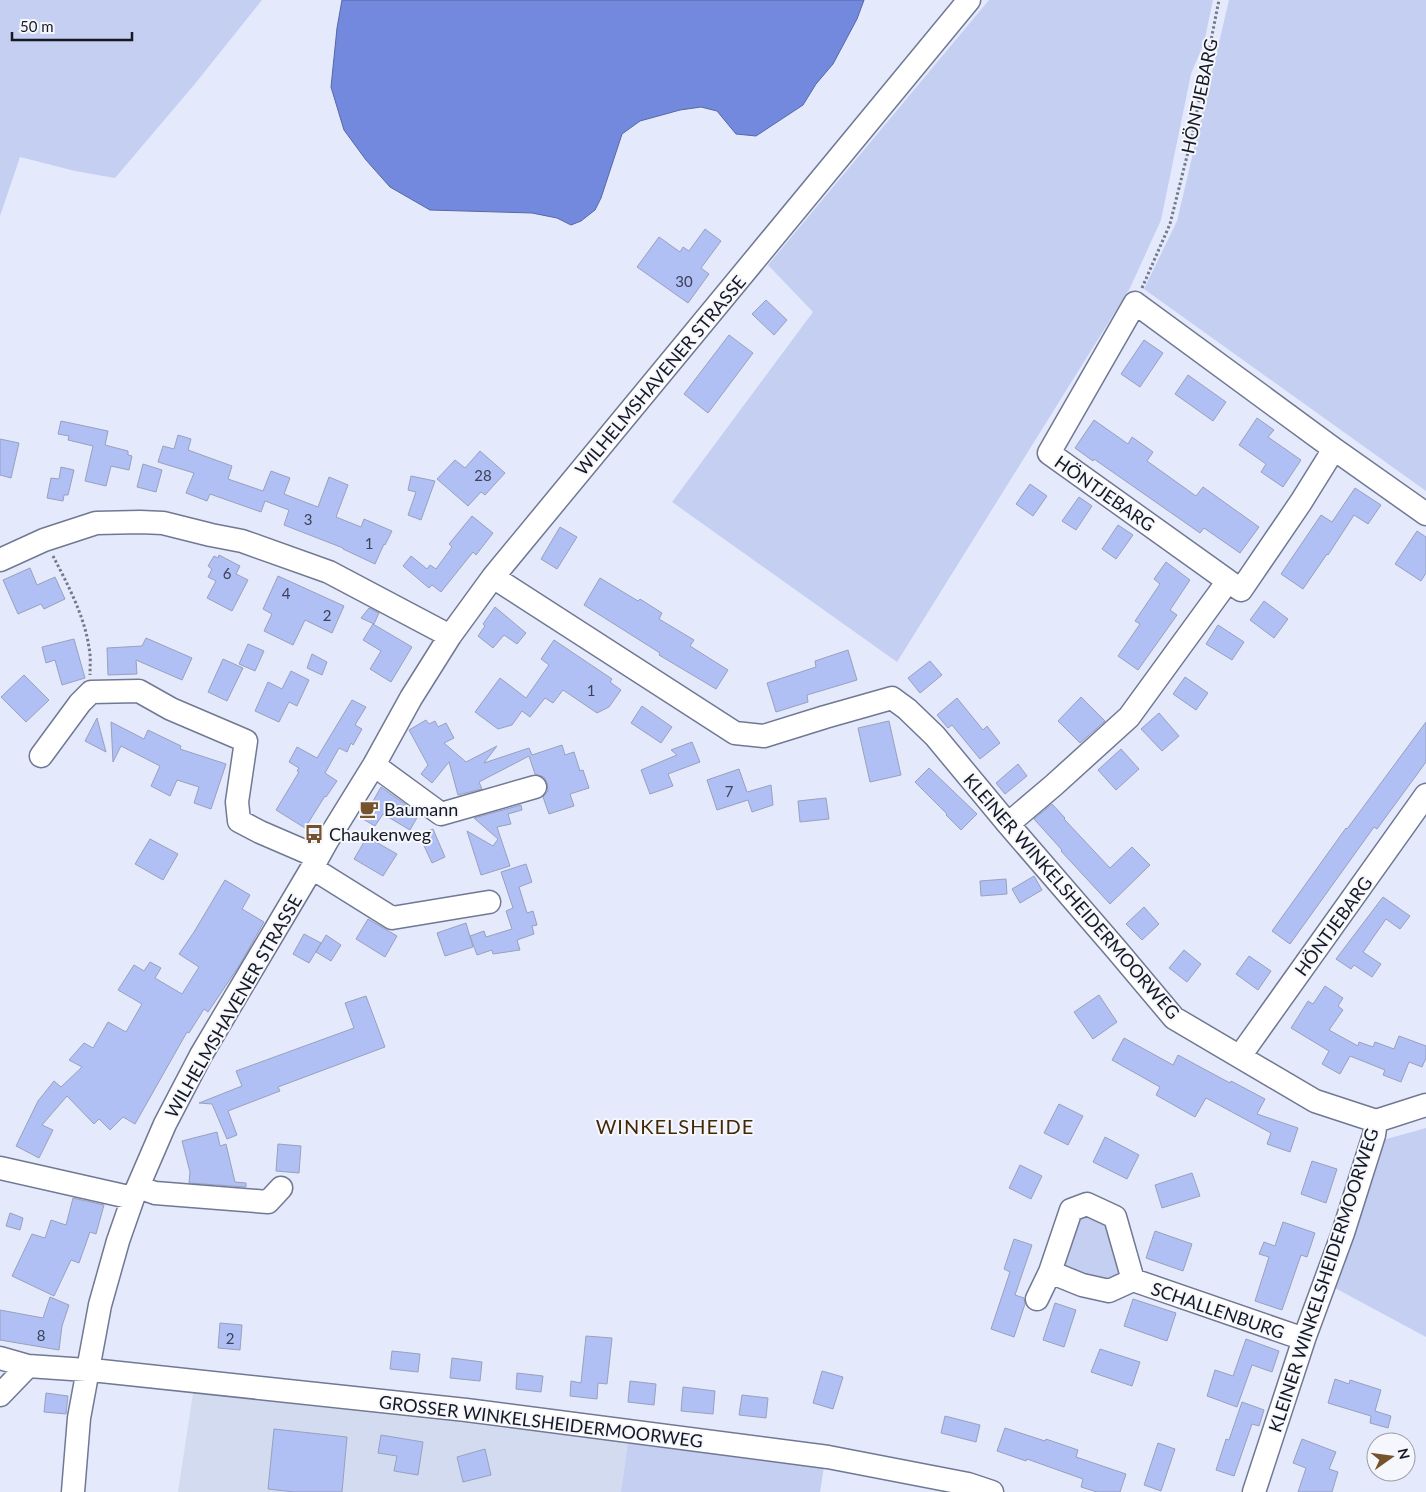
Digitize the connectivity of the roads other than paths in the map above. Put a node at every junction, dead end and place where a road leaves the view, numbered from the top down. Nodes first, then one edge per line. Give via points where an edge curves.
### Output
1 (969, 0) edge
2 (1334, 449) junction
3 (1426, 514) edge
4 (0, 560) edge
5 (493, 577) junction
6 (1228, 581) junction
7 (450, 636) junction
8 (41, 756) dead end
9 (374, 765) junction
10 (535, 787) dead end
11 (1426, 795) edge
12 (1008, 824) junction
13 (315, 863) junction
14 (489, 902) dead end
15 (1240, 1056) junction
16 (1426, 1105) edge
17 (1376, 1121) junction
18 (0, 1168) edge
19 (282, 1188) dead end
20 (135, 1193) junction
21 (1050, 1272) junction
22 (1133, 1280) junction
23 (1037, 1299) dead end
24 (1304, 1339) junction
25 (0, 1358) edge
26 (28, 1366) junction
27 (88, 1370) junction
28 (0, 1395) edge
29 (72, 1492) edge
30 (992, 1492) edge
31 (1254, 1492) edge

1 - 5 street, WILHELMSHAVENER STRASSE
2 - 3 street
2 - 6 street via 1240,590
2 - 6 street, HÖNTJEBARG via 1135,304 1049,453
4 - 7 street via 44,540 96,523 162,523 242,540 329,572
5 - 7 street, WILHELMSHAVENER STRASSE
5 - 12 street, KLEINER WINKELSHEIDERMOORWEG via 735,733 764,736 892,698 935,736
6 - 12 street via 1129,716
7 - 9 street, WILHELMSHAVENER STRASSE
8 - 13 street via 91,692 139,691 246,742 237,802 239,821
9 - 10 street via 441,814
9 - 13 street, WILHELMSHAVENER STRASSE
11 - 15 street, HÖNTJEBARG
12 - 15 street, KLEINER WINKELSHEIDERMOORWEG via 1174,1018
13 - 14 street via 392,918
13 - 20 street, WILHELMSHAVENER STRASSE via 201,1055 165,1124
15 - 17 street, KLEINER WINKELSHEIDERMOORWEG via 1315,1101
16 - 17 street
17 - 24 street, KLEINER WINKELSHEIDERMOORWEG via 1343,1233
18 - 20 street
19 - 20 street via 268,1202
20 - 27 street, WILHELMSHAVENER STRASSE via 100,1305
21 - 22 street, SCHALLENBURG via 1082,1285 1109,1291
21 - 22 street, SCHALLENBURG via 1071,1210 1087,1204 1115,1217
21 - 23 street
22 - 24 street, SCHALLENBURG
24 - 31 street, KLEINER WINKELSHEIDERMOORWEG
25 - 26 street, GROSSER WINKELSHEIDERMOORWEG
26 - 27 street, GROSSER WINKELSHEIDERMOORWEG
26 - 28 street
27 - 29 street, WILHELMSHAVENER STRASSE via 79,1418
27 - 30 street, GROSSER WINKELSHEIDERMOORWEG via 466,1410 828,1457 968,1484

